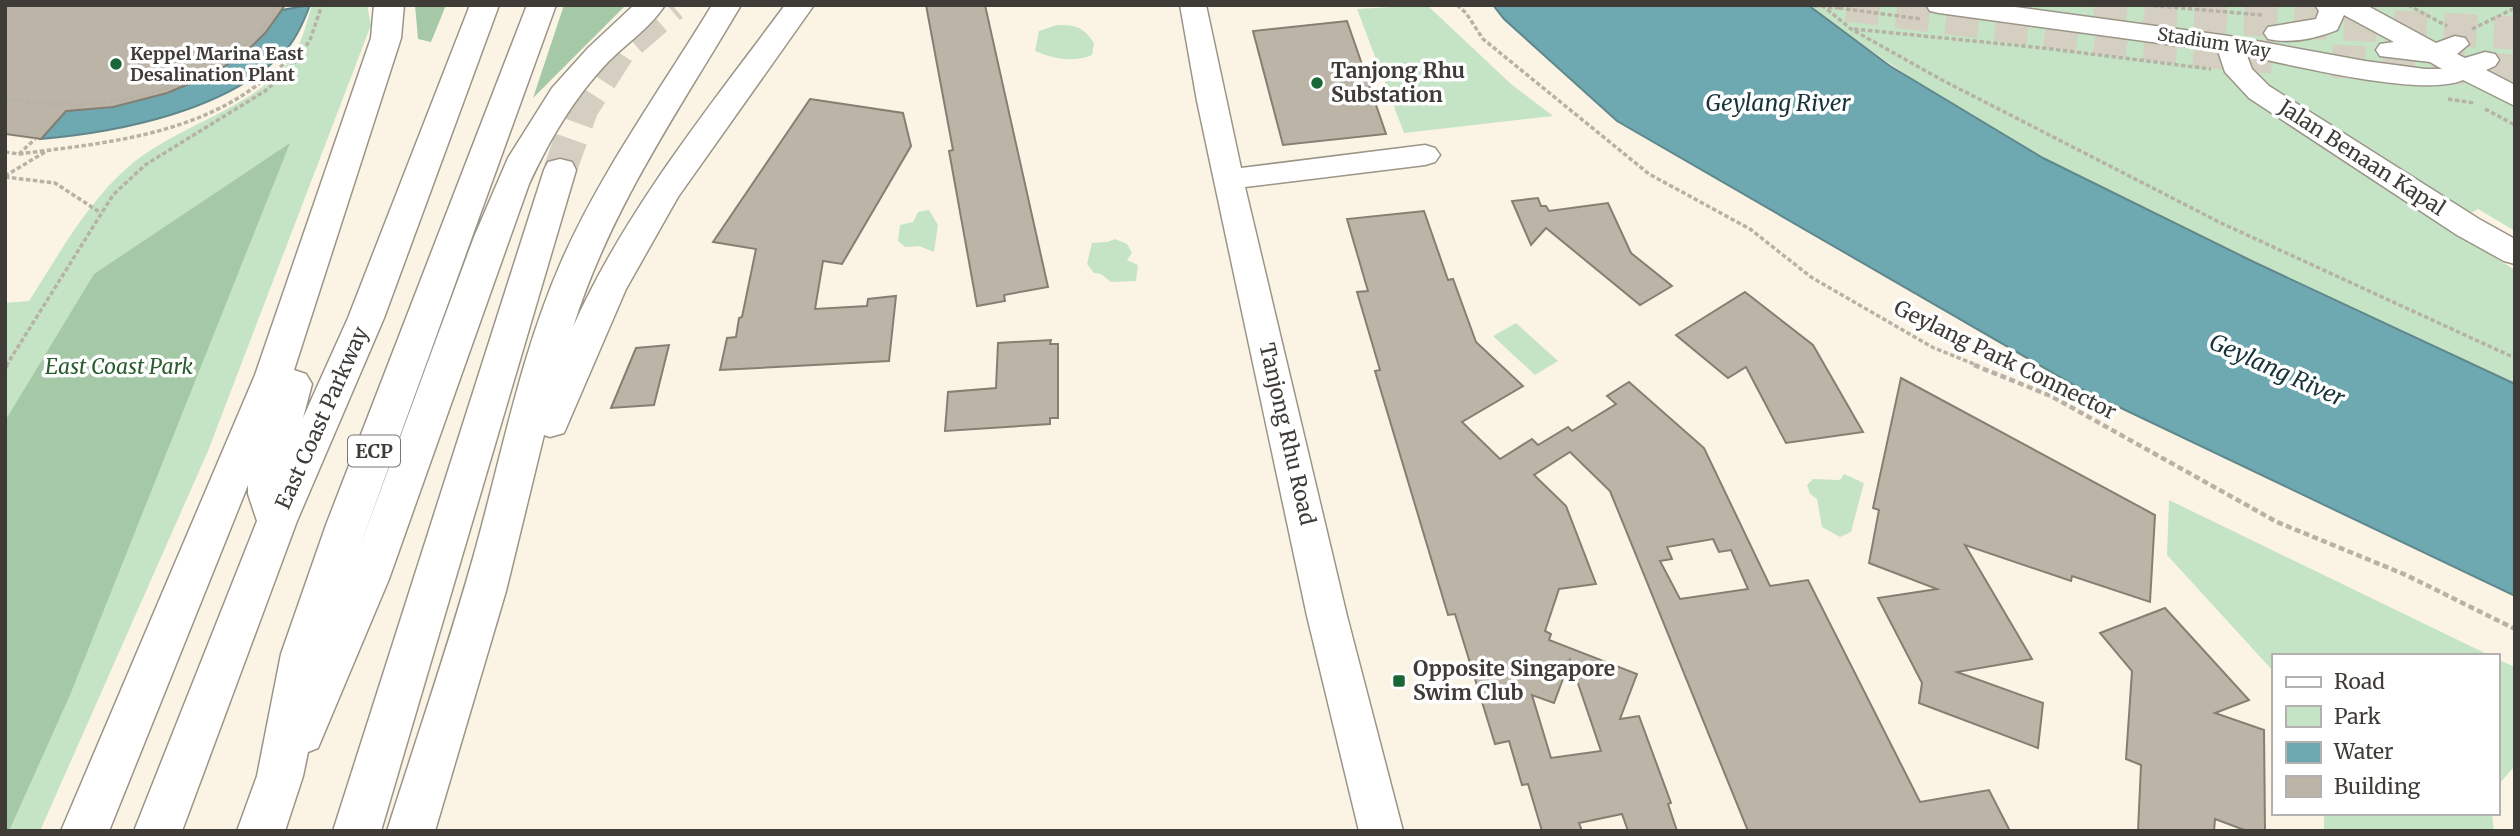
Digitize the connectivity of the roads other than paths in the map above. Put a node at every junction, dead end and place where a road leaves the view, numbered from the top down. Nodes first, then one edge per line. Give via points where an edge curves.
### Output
1 (485, 5) edge
2 (542, 5) edge
3 (651, 5) edge
4 (727, 5) edge
5 (800, 5) edge
6 (1176, 5) edge
7 (1193, 5) edge
8 (1939, 5) edge
9 (2086, 5) edge
10 (2328, 5) edge
11 (2346, 5) edge
12 (2380, 5) edge
13 (388, 22) edge
14 (2272, 24) junction
15 (1198, 36) junction
16 (2229, 44) junction
17 (2451, 44) junction
18 (2475, 65) junction
19 (2515, 76) edge
20 (2515, 97) edge
21 (1425, 155) dead end
22 (559, 170) tunnel mouth
23 (1230, 179) junction
24 (2515, 253) edge
25 (277, 521) junction
26 (492, 561) junction
27 (280, 776) junction
28 (85, 831) edge
29 (158, 831) edge
30 (261, 831) edge
31 (358, 831) edge
32 (411, 831) edge
33 (1381, 831) edge

1 - 25 highway, East Coast Parkway / ECP via 366,318
2 - 27 highway, ECP via 346,525 303,654
3 - 27 highway via 611,41 553,108 511,181 374,568 336,662
4 - 26 highway via 596,224 547,351
5 - 26 highway via 664,192 608,289
6 - 15 street, Tanjong Rhu Road
7 - 15 street, Tanjong Rhu Road
8 - 16 street, Stadium Way
9 - 14 street, Stadium Way
10 - 14 street via 2332,10 2328,23 2313,30
11 - 17 street
12 - 17 street
13 - 25 highway via 396,64 388,100 308,337 269,471 268,494
13 - 28 highway via 274,375
14 - 17 street, Stadium Way via 2352,46
15 - 23 street, Tanjong Rhu Road
16 - 18 street, Stadium Way via 2425,78 2447,77
16 - 24 street, Jalan Benaan Kapal via 2239,72 2259,92
17 - 18 street
18 - 19 street
18 - 20 street
21 - 23 street
22 - 31 highway
23 - 33 street, Tanjong Rhu Road via 1327,616
25 - 29 highway, East Coast Parkway / ECP
26 - 32 highway
27 - 30 highway, ECP

